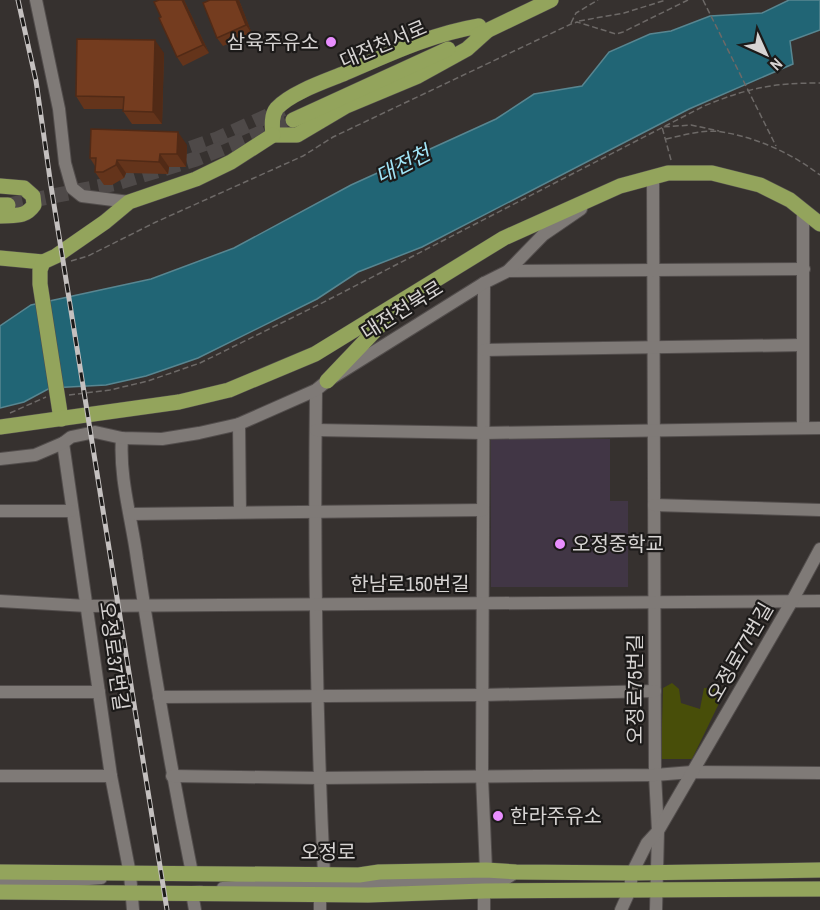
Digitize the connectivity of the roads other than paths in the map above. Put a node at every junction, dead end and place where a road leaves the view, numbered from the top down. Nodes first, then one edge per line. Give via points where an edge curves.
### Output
1 (36, 0) edge
2 (528, 0) edge
3 (551, 0) edge
4 (483, 29) junction
5 (289, 114) tunnel mouth
6 (273, 135) junction
7 (653, 178) junction
8 (603, 194) junction
9 (6, 198) edge
10 (129, 202) junction
11 (803, 211) junction
12 (820, 224) edge
13 (0, 258) edge
14 (43, 262) junction
15 (653, 269) junction
16 (804, 269) junction
17 (508, 271) junction
18 (484, 283) junction
19 (405, 300) junction
20 (803, 345) junction
21 (654, 346) junction
22 (484, 350) junction
23 (321, 385) junction
24 (61, 419) junction
25 (239, 424) junction
26 (0, 427) edge
27 (803, 427) junction
28 (820, 428) edge
29 (316, 430) junction
30 (654, 430) junction
31 (483, 433) junction
32 (122, 438) junction
33 (63, 443) junction
34 (0, 459) edge
35 (654, 505) junction
36 (483, 510) junction
37 (820, 510) edge
38 (0, 511) edge
39 (71, 511) junction
40 (240, 512) junction
41 (316, 513) junction
42 (131, 514) junction
43 (820, 549) edge
44 (0, 601) edge
45 (792, 601) junction
46 (820, 601) edge
47 (655, 602) junction
48 (483, 603) junction
49 (316, 604) junction
50 (144, 605) junction
51 (87, 606) junction
52 (655, 691) junction
53 (0, 692) edge
54 (99, 692) junction
55 (482, 695) junction
56 (159, 697) junction
57 (318, 697) junction
58 (692, 772) junction
59 (820, 773) edge
60 (655, 774) junction
61 (0, 776) edge
62 (111, 776) junction
63 (172, 776) junction
64 (482, 776) junction
65 (319, 778) junction
66 (658, 831) junction
67 (486, 870) junction
68 (820, 870) edge
69 (0, 872) edge
70 (516, 872) junction
71 (192, 873) junction
72 (632, 873) junction
73 (656, 873) junction
74 (125, 874) junction
75 (324, 874) junction
76 (359, 874) junction
77 (0, 883) edge
78 (656, 889) junction
79 (820, 889) edge
80 (630, 890) junction
81 (484, 891) junction
82 (0, 892) edge
83 (130, 892) junction
84 (404, 892) junction
85 (192, 893) junction
86 (320, 902) edge
87 (133, 910) edge
88 (195, 910) edge
89 (484, 910) edge
90 (621, 910) edge
91 (656, 910) edge

1 - 10 street via 72,188 82,196
2 - 4 main road, 대전천서로
3 - 4 main road
4 - 5 main road, 대전천서로
4 - 6 main road via 467,49 418,76 346,106 297,135
4 - 6 main road via 457,30 411,45 314,86 274,110
6 - 10 main road via 196,179
7 - 8 main road, 대전천북로
7 - 11 main road, 대전천북로 via 683,172 735,178 778,193
7 - 15 street, 오정로75번길
8 - 17 street, 대전천북로 via 543,235
8 - 19 main road via 504,238
9 - 9 main road via 33,196 34,205 20,216
10 - 14 main road
11 - 12 main road, 대전천북로
11 - 16 street
13 - 14 main road
14 - 24 main road via 40,284
15 - 16 street
15 - 17 street
15 - 21 street, 오정로75번길
16 - 20 street
17 - 18 street, 대전천북로
18 - 22 street
18 - 23 street, 대전천북로
19 - 23 main road
19 - 24 main road via 315,354 229,390 179,402
20 - 21 street
20 - 27 street
21 - 22 street
21 - 30 street, 오정로75번길
22 - 31 street
23 - 25 street, 대전천북로
23 - 29 street
24 - 26 main road
25 - 32 street, 대전천북로 via 162,439
25 - 40 street
27 - 28 street
27 - 30 street
29 - 31 street
29 - 41 street
30 - 31 street
30 - 35 street, 오정로75번길
31 - 36 street
32 - 33 street, 대전천북로 via 95,432 71,437
32 - 42 street
33 - 34 street, 대전천북로 via 35,455
33 - 39 street, 오정로37번길
35 - 37 street
35 - 47 street, 오정로75번길
36 - 41 street
36 - 48 street
38 - 39 street
39 - 51 street, 오정로37번길
40 - 41 street
40 - 42 street
41 - 49 street
42 - 50 street
43 - 45 street, 오정로77번길
44 - 51 street, 한남로150번길
45 - 46 street, 한남로150번길
45 - 47 street, 한남로150번길
45 - 58 street, 오정로77번길
47 - 48 street, 한남로150번길
47 - 52 street, 오정로75번길
48 - 49 street, 한남로150번길
48 - 55 street
49 - 50 street, 한남로150번길
49 - 57 street
50 - 51 street, 한남로150번길
50 - 56 street
51 - 54 street, 오정로37번길
52 - 55 street
52 - 60 street, 오정로75번길
53 - 54 street
54 - 62 street, 오정로37번길
55 - 57 street
55 - 64 street
56 - 57 street
56 - 63 street
57 - 65 street
58 - 59 street
58 - 60 street
58 - 66 street, 오정로77번길
60 - 64 street
60 - 66 street, 오정로75번길
61 - 62 street
62 - 74 street, 오정로37번길
63 - 65 street
63 - 71 street
64 - 65 street
64 - 67 street
65 - 75 street
66 - 72 street, 오정로77번길 via 647,843
66 - 73 street, 오정로75번길
67 - 70 main road, 오정로
67 - 76 main road, 오정로
68 - 73 main road, 오정로
69 - 74 main road, 오정로
70 - 72 main road, 오정로
70 - 76 street via 501,882 431,882
71 - 74 main road, 오정로
71 - 75 main road, 오정로
72 - 73 main road, 오정로
72 - 80 street, 오정로77번길
73 - 78 street
74 - 77 street via 93,880
74 - 83 street, 오정로37번길
75 - 76 main road, 오정로
78 - 79 main road
78 - 80 main road
78 - 91 street
80 - 81 main road
80 - 90 street, 오정로77번길
81 - 84 main road
81 - 89 street
82 - 83 main road
83 - 85 main road
83 - 87 street, 오정로37번길
84 - 85 street via 380,885 335,883 244,886
84 - 86 main road
85 - 86 main road
85 - 88 street

